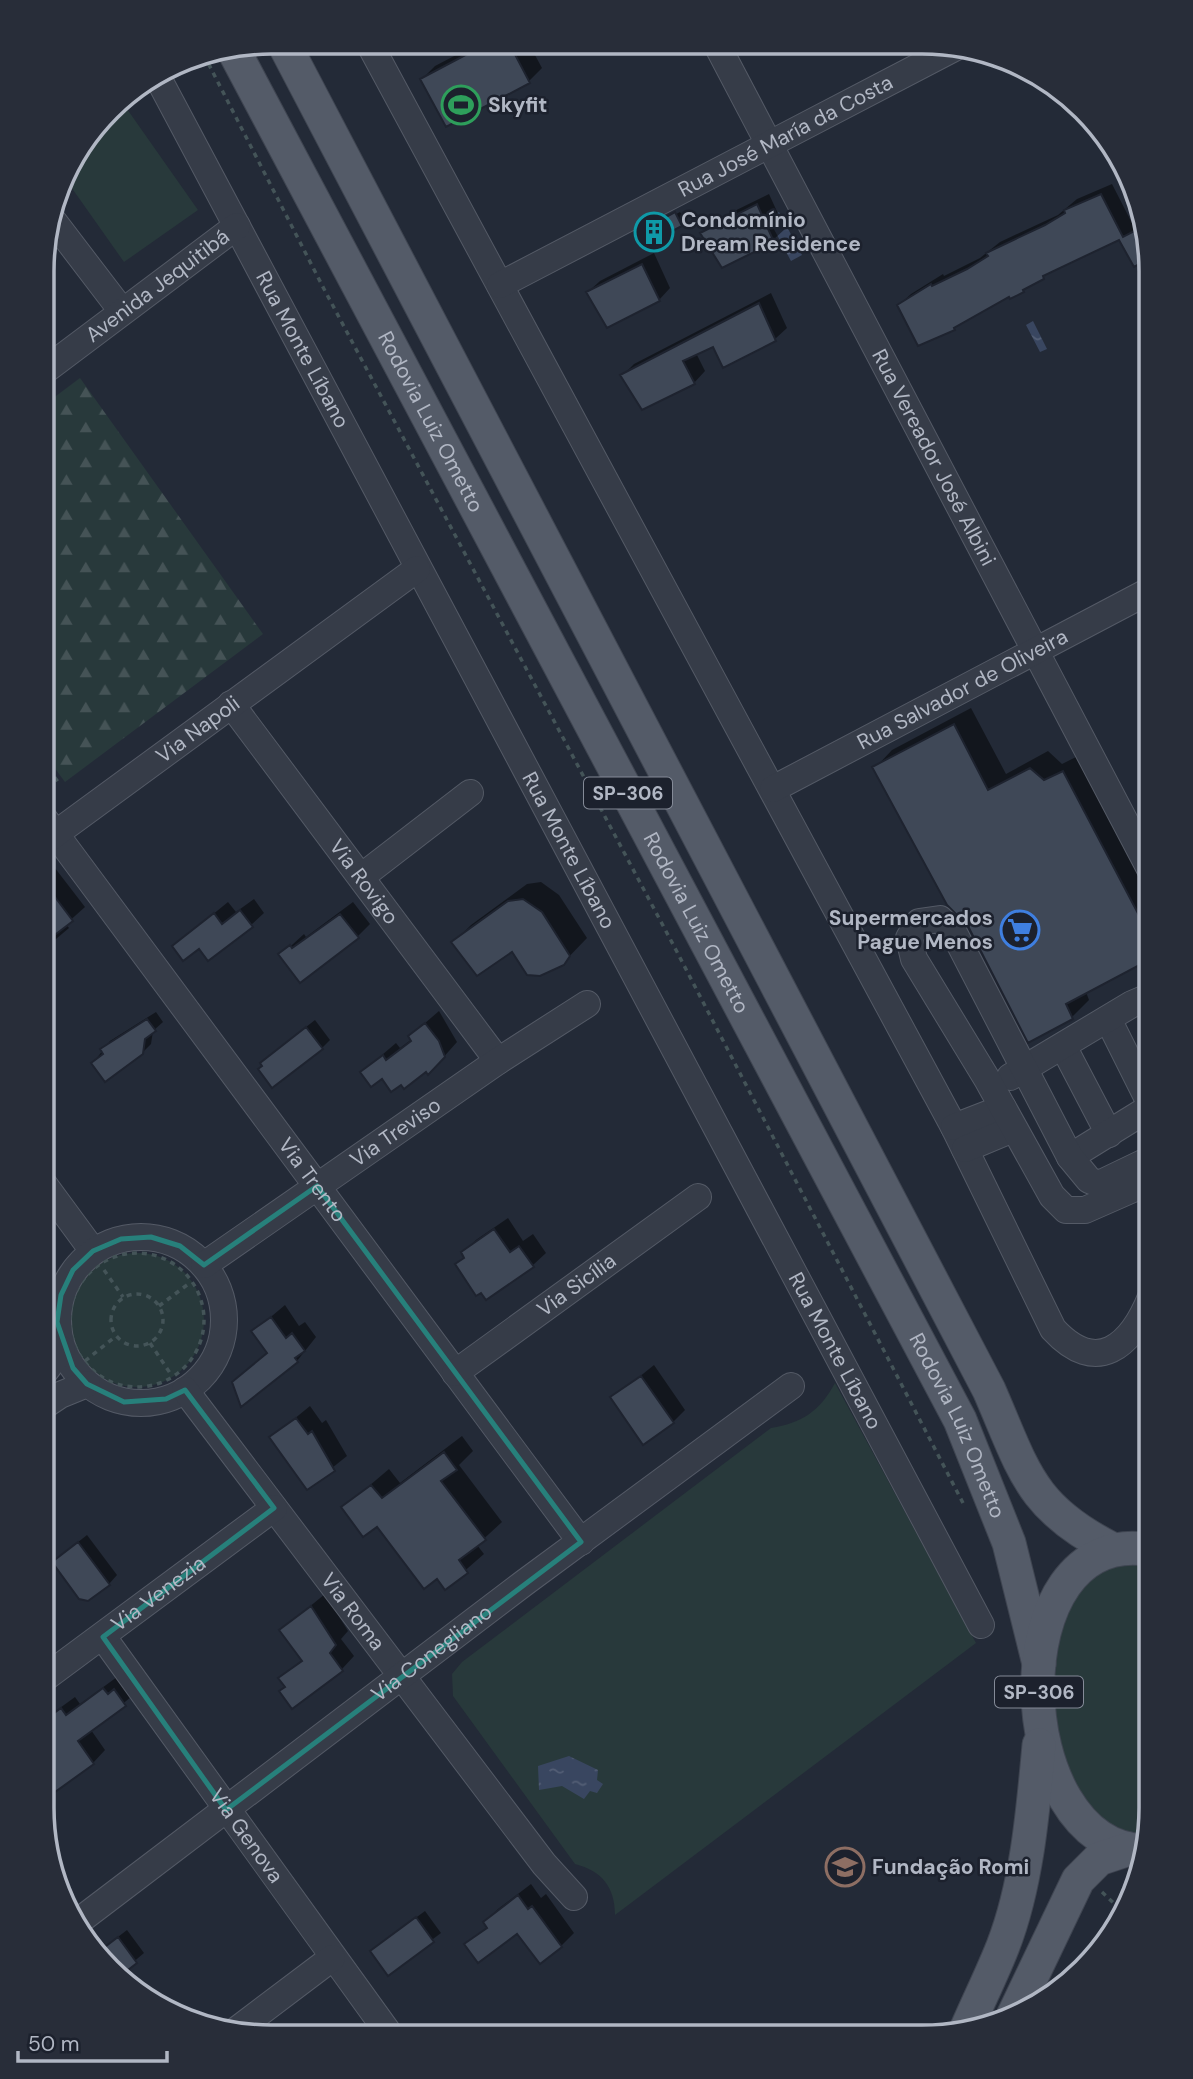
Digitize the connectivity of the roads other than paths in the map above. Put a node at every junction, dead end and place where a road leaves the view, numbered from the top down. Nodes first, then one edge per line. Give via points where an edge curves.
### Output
1 (722, 54) edge
2 (291, 55) edge
3 (375, 55) edge
4 (940, 55) edge
5 (237, 57) edge
6 (161, 84) edge
7 (770, 144) junction
8 (237, 226) junction
9 (59, 229) edge
10 (500, 285) junction
11 (122, 311) junction
12 (54, 363) edge
13 (417, 569) junction
14 (1139, 596) edge
15 (1035, 650) junction
16 (231, 704) junction
17 (772, 789) junction
18 (470, 793) dead end
19 (54, 826) edge
20 (54, 840) edge
21 (1139, 847) edge
22 (361, 877) junction
23 (1139, 1002) edge
24 (587, 1003) dead end
25 (1108, 1019) junction
26 (1063, 1046) junction
27 (498, 1062) junction
28 (1024, 1069) junction
29 (1138, 1081) edge
30 (1002, 1108) junction
31 (1138, 1114) edge
32 (1109, 1134) junction
33 (959, 1138) junction
34 (1070, 1157) junction
35 (1138, 1165) edge
36 (317, 1186) junction
37 (1138, 1187) edge
38 (698, 1197) dead end
39 (54, 1198) edge
40 (97, 1258) junction
41 (198, 1273) junction
42 (1138, 1323) edge
43 (78, 1365) junction
44 (54, 1371) edge
45 (455, 1373) junction
46 (179, 1383) junction
47 (791, 1386) dead end
48 (54, 1399) edge
49 (274, 1508) junction
50 (581, 1542) junction
51 (1112, 1549) junction
52 (1138, 1550) edge
53 (981, 1625) dead end
54 (103, 1637) junction
55 (1039, 1664) junction
56 (54, 1672) edge
57 (402, 1678) junction
58 (1041, 1732) junction
59 (226, 1810) junction
60 (1135, 1849) edge
61 (1135, 1851) edge
62 (574, 1897) dead end
63 (84, 1917) edge
64 (1004, 1944) junction
65 (1040, 1955) junction
66 (332, 1958) junction
67 (1020, 2001) edge
68 (971, 2019) edge
69 (246, 2023) edge
70 (382, 2025) edge

1 - 7 street, Rua Vereador José Albini
2 - 51 main road, Rodovia Luiz Ometto / SP-306 via 982,1378 1027,1478 1049,1509 1077,1531
3 - 10 street
4 - 7 street, Rua José María da Costa
5 - 55 main road, Rodovia Luiz Ometto / SP-306 via 961,1420 1009,1543
6 - 8 street, Rua Monte Líbano
7 - 10 street, Rua José María da Costa
7 - 15 street, Rua Vereador José Albini
8 - 11 street, Avenida Jequitibá
8 - 13 street, Rua Monte Líbano
9 - 11 street
10 - 17 street
11 - 12 street, Avenida Jequitibá
13 - 16 street, Via Napoli
13 - 53 street, Rua Monte Líbano
14 - 15 street, Rua Salvador de Oliveira
15 - 17 street, Rua Salvador de Oliveira
15 - 21 street, Rua Vereador José Albini
16 - 19 street, Via Napoli
16 - 22 street, Via Rovigo
17 - 33 street
18 - 22 street
20 - 36 street, Via Trento
22 - 27 street, Via Rovigo
23 - 25 street
24 - 27 street, Via Treviso
25 - 26 street
25 - 29 street
26 - 28 street
26 - 32 street
27 - 36 street, Via Treviso
28 - 30 street
28 - 30 street via 954,933 940,919 919,922 909,938 914,959
28 - 34 street
30 - 33 street
30 - 37 street via 1052,1196 1066,1210 1085,1210
31 - 32 street
32 - 34 street
33 - 42 street via 1053,1329 1075,1350 1102,1353 1126,1340
34 - 35 street via 1089,1180 1100,1184
36 - 41 street, Via Treviso
36 - 45 street, Via Trento
38 - 45 street, Via Sicília
39 - 40 street
40 - 41 street via 121,1239 151,1237 180,1246
40 - 43 street via 74,1270 61,1295 57,1322
41 - 46 street via 217,1285 223,1332 203,1375
43 - 44 street
43 - 46 street via 124,1402 166,1399
43 - 48 street
45 - 50 street, Via Trento
46 - 49 street, Via Roma
47 - 50 street, Via Conegliano
49 - 54 street, Via Venezia
49 - 57 street, Via Roma
50 - 57 street, Via Conegliano
51 - 52 main road, SP-306
51 - 55 main road, SP-306 via 1085,1565 1058,1595 1046,1623
54 - 56 street, Via Venezia
54 - 59 street, Via Genova
55 - 58 main road, SP-306
57 - 59 street, Via Conegliano
57 - 62 street, Via Roma
58 - 60 main road, SP-306 via 1060,1789 1081,1818 1102,1836
58 - 64 main road via 1026,1849
59 - 63 street, Via Conegliano
59 - 66 street, Via Genova
61 - 65 main road via 1099,1859 1078,1881
64 - 65 main road via 1015,1932 1026,1931 1038,1941
64 - 68 main road
65 - 67 main road
66 - 69 street
66 - 70 street, Via Genova

